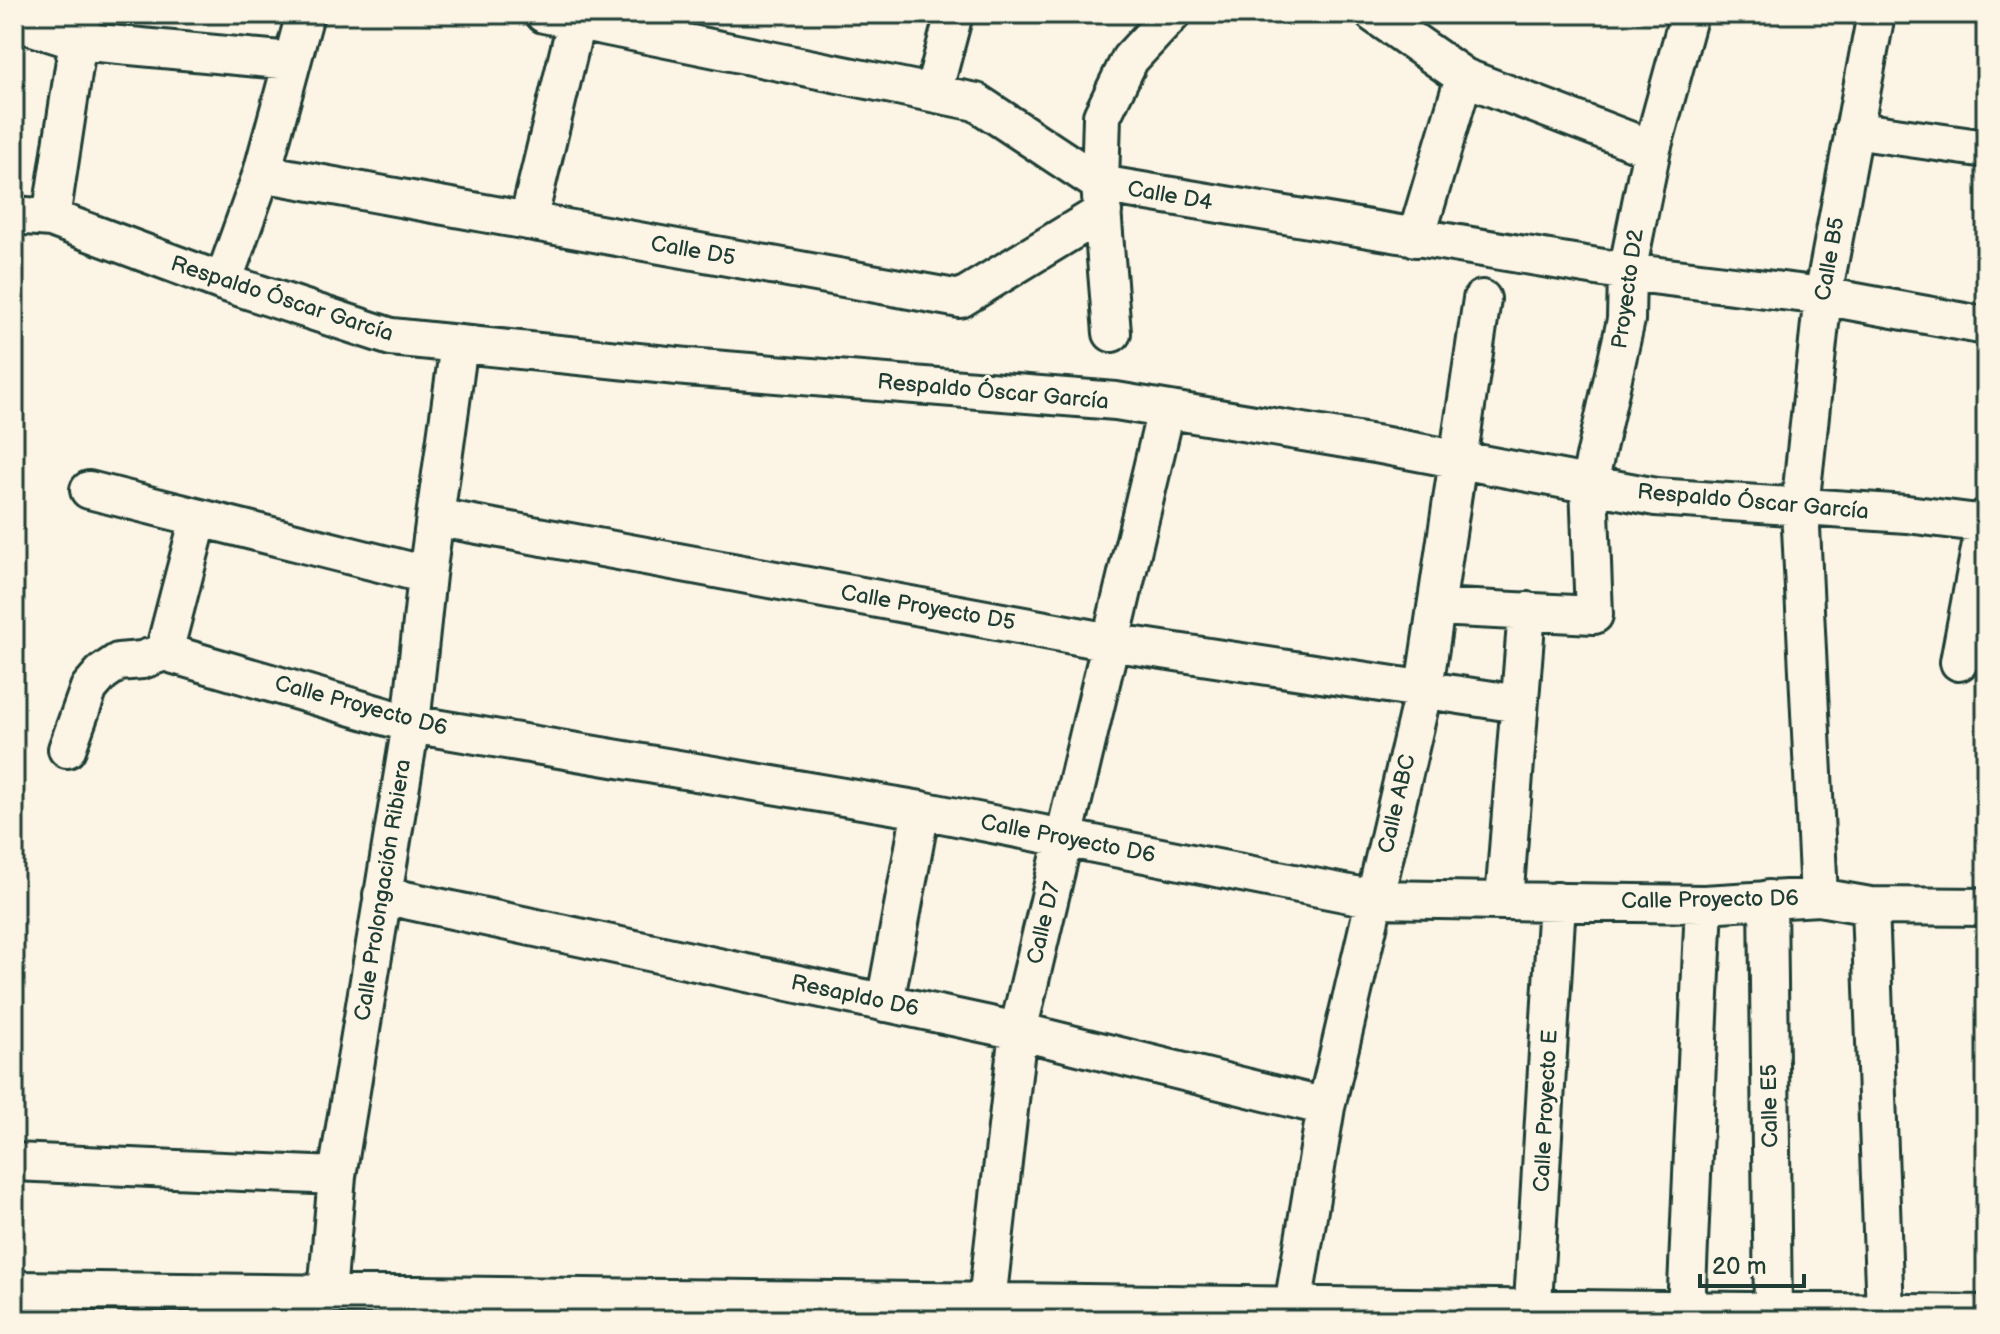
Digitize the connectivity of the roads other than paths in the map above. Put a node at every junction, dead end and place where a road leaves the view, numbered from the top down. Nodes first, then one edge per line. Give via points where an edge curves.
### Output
1 (305, 14) edge
2 (954, 14) edge
3 (1172, 14) edge
4 (1374, 14) edge
5 (1689, 14) edge
6 (1876, 14) edge
7 (566, 16) edge
8 (14, 21) edge
9 (80, 27) edge
10 (291, 61) junction
11 (1464, 77) junction
12 (933, 93) junction
13 (1853, 130) junction
14 (1652, 149) junction
15 (1986, 149) edge
16 (262, 173) junction
17 (1101, 198) junction
18 (14, 215) edge
19 (51, 218) junction
20 (528, 221) junction
21 (1416, 238) junction
22 (1627, 272) junction
23 (223, 282) junction
24 (1823, 296) junction
25 (1482, 299) dead end
26 (1986, 326) edge
27 (1112, 333) dead end
28 (459, 344) junction
29 (1166, 410) junction
30 (1458, 460) junction
31 (1589, 484) junction
32 (89, 490) dead end
33 (1800, 507) junction
34 (435, 517) junction
35 (199, 518) junction
36 (1986, 522) edge
37 (427, 575) junction
38 (1436, 607) junction
39 (1527, 611) junction
40 (1110, 642) junction
41 (164, 652) junction
42 (1959, 662) dead end
43 (1424, 688) junction
44 (1519, 704) junction
45 (411, 724) junction
46 (67, 749) dead end
47 (921, 810) junction
48 (1064, 838) junction
49 (382, 895) junction
50 (1819, 897) junction
51 (1375, 899) junction
52 (1768, 899) junction
53 (1504, 901) junction
54 (1557, 901) junction
55 (1704, 904) junction
56 (1870, 906) junction
57 (1986, 907) edge
58 (885, 1003) junction
59 (1018, 1031) junction
60 (1326, 1107) junction
61 (14, 1162) edge
62 (337, 1176) junction
63 (14, 1290) edge
64 (327, 1294) junction
65 (987, 1302) junction
66 (1293, 1306) junction
67 (559, 1308) edge
68 (1686, 1311) junction
69 (1773, 1312) junction
70 (1885, 1313) junction
71 (1534, 1314) edge
72 (1986, 1314) edge
73 (1638, 1315) edge

1 - 10 street
2 - 12 street
3 - 17 street via 1130,59 1102,116
4 - 11 street
5 - 14 street, Proyecto D2
6 - 13 street, Calle B5
7 - 12 street, Calle D4
7 - 20 street
8 - 9 street
9 - 10 street
9 - 19 street
10 - 16 street
11 - 14 street
11 - 21 street
12 - 17 street, Calle D4 via 976,102
13 - 15 street
13 - 24 street, Calle B5
14 - 22 street, Proyecto D2
16 - 20 street, Calle D5
16 - 23 street
17 - 20 street, Calle D5 via 960,299
17 - 21 street, Calle D4
17 - 27 street
18 - 19 street, Respaldo Óscar García
19 - 23 street, Respaldo Óscar García
21 - 22 street, Calle D4
22 - 24 street, Calle D4
22 - 31 street, Proyecto D2 via 1626,320
23 - 28 street, Respaldo Óscar García via 391,337
24 - 26 street
24 - 33 street, Calle B5
25 - 30 street, Calle ABC
28 - 29 street, Respaldo Óscar García via 1116,401
28 - 34 street, Calle Prolongación Ribiera
29 - 30 street, Respaldo Óscar García
29 - 40 street, Calle D7
30 - 31 street, Respaldo Óscar García
30 - 38 street, Calle ABC
31 - 33 street, Respaldo Óscar García via 1656,497
31 - 39 street, Proyecto D2 via 1594,615
32 - 35 street
33 - 36 street, Respaldo Óscar García
33 - 50 street, Calle B5
34 - 37 street, Calle Prolongación Ribiera
34 - 40 street, Calle Proyecto D5
35 - 37 street
35 - 41 street
36 - 42 street
37 - 45 street, Calle Prolongación Ribiera
38 - 39 street
38 - 43 street, Calle ABC
39 - 44 street
40 - 43 street, Calle Proyecto D5
40 - 48 street, Calle D7
41 - 45 street, Calle Proyecto D6
41 - 46 street via 118,662 102,673 89,688
43 - 44 street, Calle Proyecto D5
43 - 51 street, Calle ABC
44 - 53 street
45 - 47 street, Calle Proyecto D6
45 - 49 street, Calle Prolongación Ribiera
47 - 48 street, Calle Proyecto D6
47 - 58 street
48 - 51 street, Calle Proyecto D6
48 - 59 street, Calle D7
49 - 58 street, Resapldo D6
49 - 62 street, Calle Prolongación Ribiera
50 - 52 street, Calle Proyecto D6
50 - 56 street, Calle Proyecto D6
51 - 53 street, Calle Proyecto D6
51 - 60 street, Calle ABC
52 - 55 street, Calle Proyecto D6
52 - 69 street, Calle E5
53 - 54 street, Calle Proyecto D6
54 - 55 street, Calle Proyecto D6
54 - 71 street, Calle Proyecto E
55 - 68 street
56 - 57 street, Calle Proyecto D6
56 - 70 street
58 - 59 street, Resapldo D6
59 - 60 street, Resapldo D6
59 - 65 street, Calle D7
60 - 66 street, Calle ABC
61 - 62 street
62 - 64 street, Calle Prolongación Ribiera
63 - 64 street
64 - 67 street
65 - 66 street
65 - 67 street
66 - 71 street
68 - 69 street
68 - 73 street
69 - 70 street
70 - 72 street
71 - 73 street

